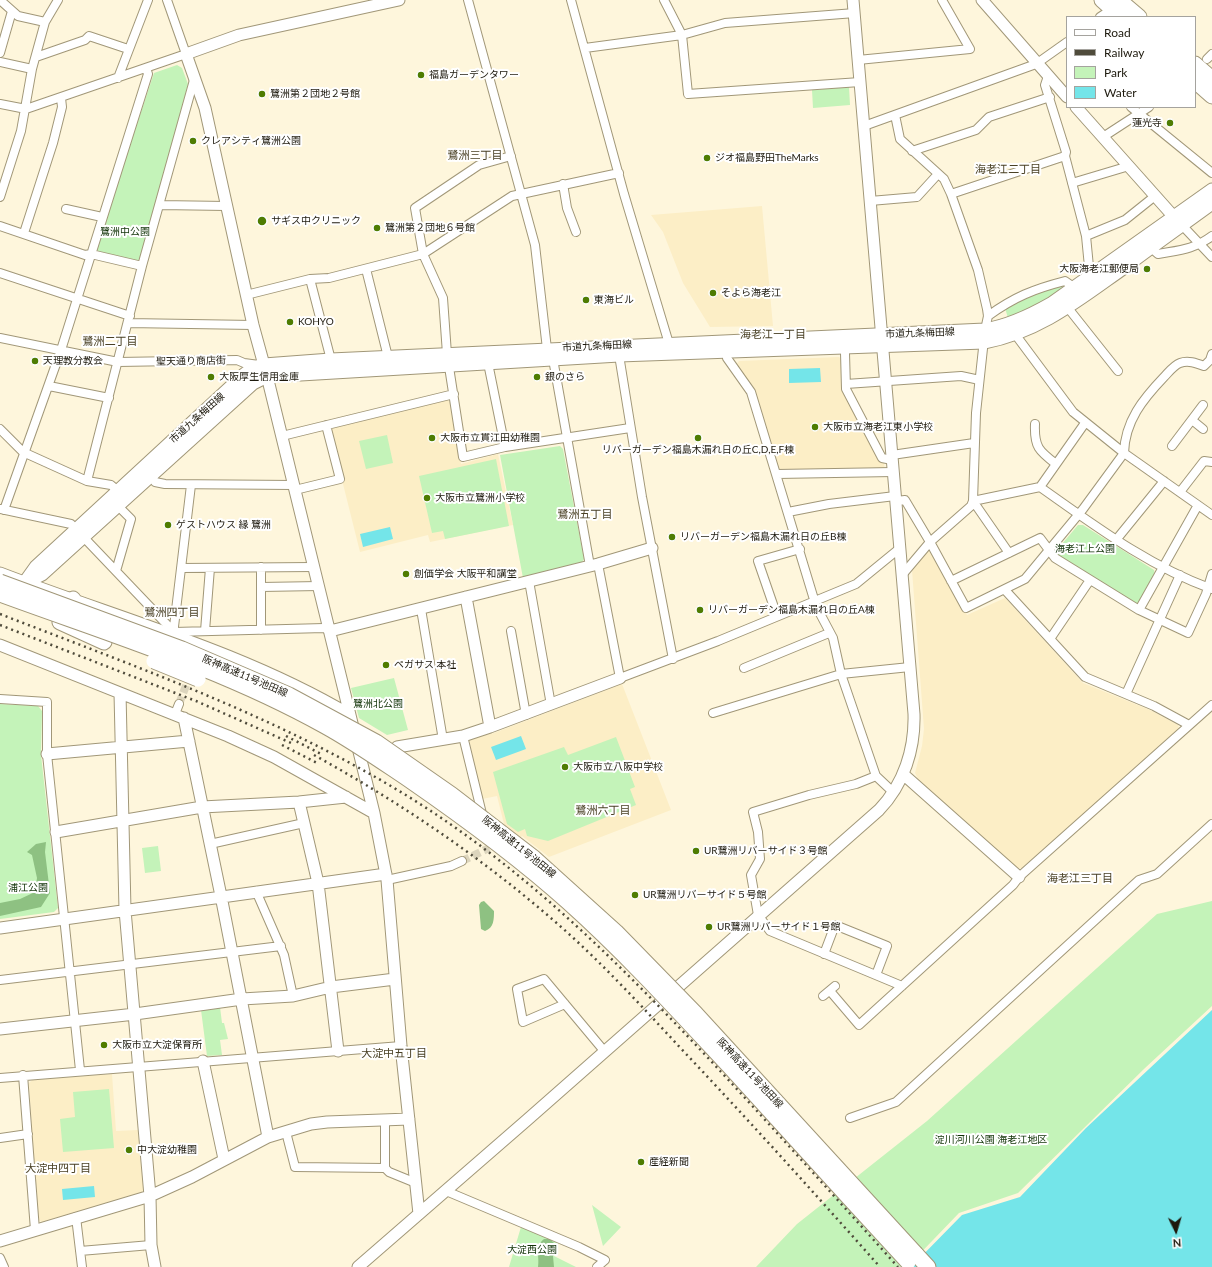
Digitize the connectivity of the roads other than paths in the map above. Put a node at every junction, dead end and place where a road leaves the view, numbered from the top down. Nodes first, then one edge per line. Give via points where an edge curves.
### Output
1 (58, 0) edge
2 (148, 0) edge
3 (167, 0) edge
4 (399, 0) edge
5 (468, 0) edge
6 (571, 0) edge
7 (664, 0) edge
8 (853, 0) edge
9 (942, 0) edge
10 (982, 0) edge
11 (4, 1) edge
12 (1111, 8) edge
13 (12, 11) junction
14 (855, 13) junction
15 (1136, 16) edge
16 (45, 22) junction
17 (682, 35) junction
18 (1066, 45) edge
19 (585, 48) junction
20 (128, 49) junction
21 (0, 53) edge
22 (186, 54) junction
23 (36, 57) junction
24 (1205, 59) edge
25 (858, 60) junction
26 (0, 62) edge
27 (1036, 64) junction
28 (146, 68) junction
29 (32, 69) junction
30 (1048, 76) junction
31 (118, 78) junction
32 (1212, 79) edge
33 (194, 80) junction
34 (860, 82) junction
35 (1196, 82) edge
36 (1066, 96) edge
37 (1212, 96) edge
38 (1050, 97) junction
39 (61, 98) junction
40 (0, 104) edge
41 (1077, 108) edge
42 (1132, 108) edge
43 (1148, 108) edge
44 (26, 109) junction
45 (1139, 114) junction
46 (895, 115) junction
47 (864, 126) junction
48 (1103, 137) junction
49 (912, 151) junction
50 (511, 156) junction
51 (1065, 156) junction
52 (1129, 166) junction
53 (619, 173) junction
54 (1212, 173) edge
55 (938, 174) junction
56 (1072, 183) junction
57 (562, 184) junction
58 (1212, 190) edge
59 (522, 193) junction
60 (951, 194) junction
61 (1155, 196) junction
62 (0, 197) edge
63 (870, 201) junction
64 (1212, 203) edge
65 (160, 206) junction
66 (226, 206) junction
67 (66, 209) dead end
68 (102, 217) junction
69 (1178, 221) junction
70 (0, 226) edge
71 (576, 232) dead end
72 (24, 233) junction
73 (1086, 236) junction
74 (1212, 236) edge
75 (1200, 245) junction
76 (1150, 247) junction
77 (91, 254) junction
78 (423, 254) junction
79 (1212, 257) edge
80 (142, 266) junction
81 (366, 269) junction
82 (0, 273) edge
83 (1090, 277) junction
84 (310, 279) junction
85 (1074, 288) junction
86 (246, 295) junction
87 (76, 300) junction
88 (1068, 308) junction
89 (988, 316) junction
90 (129, 320) junction
91 (253, 325) junction
92 (1015, 334) junction
93 (984, 336) junction
94 (0, 338) edge
95 (882, 340) junction
96 (670, 348) junction
97 (61, 350) junction
98 (726, 351) junction
99 (845, 353) dead end
100 (550, 354) junction
101 (1212, 354) edge
102 (619, 355) junction
103 (388, 357) junction
104 (449, 359) junction
105 (331, 360) junction
106 (118, 362) junction
107 (488, 363) junction
108 (266, 370) junction
109 (1118, 371) dead end
110 (885, 382) junction
111 (979, 382) junction
112 (846, 384) junction
113 (49, 386) junction
114 (454, 394) junction
115 (109, 398) junction
116 (1203, 405) dead end
117 (1192, 420) junction
118 (1085, 423) junction
119 (1035, 424) dead end
120 (326, 426) junction
121 (630, 428) junction
122 (0, 429) edge
123 (1203, 429) dead end
124 (282, 436) junction
125 (567, 437) junction
126 (974, 443) junction
127 (1172, 446) dead end
128 (505, 447) junction
129 (23, 452) junction
130 (1124, 453) junction
131 (892, 457) junction
132 (1212, 462) edge
133 (1056, 464) junction
134 (893, 472) junction
135 (151, 474) junction
136 (777, 474) junction
137 (87, 481) junction
138 (1164, 481) junction
139 (191, 485) junction
140 (1040, 487) junction
141 (295, 488) junction
142 (118, 491) junction
143 (1180, 492) junction
144 (895, 498) junction
145 (973, 501) junction
146 (1198, 505) junction
147 (118, 506) junction
148 (2, 509) edge
149 (788, 512) junction
150 (1078, 514) junction
151 (1212, 515) edge
152 (80, 533) junction
153 (1116, 540) junction
154 (930, 542) junction
155 (652, 548) junction
156 (900, 548) junction
157 (800, 549) junction
158 (1050, 551) junction
159 (1009, 553) junction
160 (594, 565) junction
161 (261, 567) junction
162 (314, 567) junction
163 (181, 568) junction
164 (210, 568) junction
165 (1163, 568) junction
166 (116, 571) junction
167 (0, 573) edge
168 (902, 574) junction
169 (1212, 574) edge
170 (1180, 575) junction
171 (1090, 580) junction
172 (529, 581) junction
173 (951, 581) junction
174 (0, 582) edge
175 (26, 582) junction
176 (319, 586) junction
177 (261, 587) junction
178 (1210, 588) edge
179 (1005, 590) junction
180 (466, 597) junction
181 (2, 598) edge
182 (73, 599) junction
183 (815, 601) junction
184 (421, 609) junction
185 (1139, 610) junction
186 (777, 616) junction
187 (1159, 619) junction
188 (261, 630) junction
189 (205, 631) junction
190 (330, 631) junction
191 (511, 631) dead end
192 (829, 633) junction
193 (173, 634) junction
194 (1050, 639) junction
195 (104, 642) junction
196 (0, 645) edge
197 (201, 646) junction
198 (673, 659) junction
199 (910, 667) junction
200 (744, 668) dead end
201 (841, 674) junction
202 (620, 678) junction
203 (187, 684) tunnel mouth
204 (120, 693) junction
205 (1126, 694) junction
206 (0, 699) edge
207 (551, 705) junction
208 (1212, 705) edge
209 (179, 712) junction
210 (713, 713) dead end
211 (350, 715) junction
212 (526, 715) junction
213 (1189, 725) junction
214 (490, 727) junction
215 (463, 736) junction
216 (443, 740) junction
217 (189, 741) junction
218 (397, 747) joint
219 (121, 748) junction
220 (47, 754) junction
221 (360, 755) junction
222 (397, 772) junction
223 (903, 774) junction
224 (876, 776) junction
225 (893, 792) junction
226 (346, 797) junction
227 (299, 802) junction
228 (202, 807) junction
229 (374, 813) junction
230 (123, 820) junction
231 (304, 823) junction
232 (1212, 824) edge
233 (56, 832) junction
234 (210, 844) junction
235 (489, 848) dead end
236 (462, 861) tunnel mouth
237 (386, 877) junction
238 (1019, 877) junction
239 (318, 883) junction
240 (256, 891) junction
241 (221, 896) junction
242 (125, 910) junction
243 (758, 915) junction
244 (65, 918) junction
245 (0, 928) edge
246 (281, 946) junction
247 (233, 954) junction
248 (824, 954) junction
249 (130, 965) junction
250 (70, 972) junction
251 (876, 975) junction
252 (395, 978) junction
253 (0, 980) edge
254 (902, 986) junction
255 (331, 987) junction
256 (829, 991) dead end
257 (293, 996) junction
258 (242, 999) junction
259 (565, 1004) junction
260 (135, 1014) junction
261 (75, 1021) junction
262 (0, 1029) edge
263 (401, 1046) junction
264 (338, 1051) junction
265 (605, 1052) junction
266 (253, 1057) junction
267 (203, 1062) junction
268 (140, 1067) junction
269 (80, 1070) junction
270 (23, 1075) junction
271 (0, 1078) edge
272 (850, 1118) dead end
273 (410, 1119) junction
274 (385, 1120) junction
275 (286, 1132) junction
276 (28, 1134) junction
277 (268, 1137) junction
278 (0, 1138) edge
279 (224, 1159) junction
280 (385, 1168) junction
281 (416, 1184) junction
282 (446, 1191) junction
283 (150, 1196) junction
284 (419, 1214) junction
285 (76, 1217) junction
286 (35, 1230) junction
287 (0, 1241) edge
288 (151, 1245) junction
289 (80, 1251) junction
290 (0, 1258) edge
291 (4, 1267) edge
292 (82, 1267) edge
293 (155, 1267) edge
294 (358, 1267) edge
295 (597, 1267) edge
296 (913, 1267) edge
297 (928, 1267) edge

1 - 16 street
2 - 20 street
3 - 22 street
4 - 22 street via 239,35
5 - 50 street
6 - 19 street
7 - 17 street
8 - 14 street
9 - 25 street via 970,49
10 - 27 street
11 - 13 street
12 - 15 highway
13 - 16 street via 18,16
13 - 21 street
14 - 17 street via 724,23
14 - 25 street
16 - 23 street
17 - 19 street
17 - 34 street via 688,94
18 - 27 street
19 - 53 street
20 - 23 street via 89,36 85,40
20 - 31 street
22 - 28 street
22 - 33 street
23 - 29 street
24 - 32 highway
25 - 34 street
26 - 29 street
27 - 30 street
27 - 46 street
28 - 31 street
28 - 68 street via 148,74
29 - 44 street
30 - 36 street
30 - 38 street via 1045,85
31 - 39 street
33 - 65 street
33 - 66 street via 205,108
34 - 47 street
35 - 37 highway
38 - 49 street via 989,117 976,130
38 - 51 street
39 - 44 street
39 - 72 street via 62,107 53,143
40 - 44 street
41 - 48 street
42 - 45 street
43 - 45 street
44 - 62 street
45 - 48 street
45 - 54 street
46 - 47 street
46 - 49 street via 900,139
47 - 63 street
48 - 52 street
49 - 55 street
50 - 59 street
50 - 78 street via 478,165 418,206 415,212
51 - 56 street
51 - 60 street
52 - 56 street
52 - 61 street
53 - 57 street
53 - 96 street
55 - 60 street via 944,179
55 - 63 street via 917,197
56 - 73 street
57 - 59 street
57 - 71 street via 566,208
58 - 69 main road, 市道九条梅田線
59 - 78 street via 512,196
59 - 100 street via 535,245
60 - 89 street via 978,270
61 - 69 street
61 - 73 street via 1125,220
63 - 95 street
64 - 69 main road, 市道九条梅田線
65 - 66 street
65 - 80 street
66 - 86 street
67 - 68 street
68 - 77 street
69 - 75 street
69 - 76 main road, 市道九条梅田線
69 - 83 main road, 市道九条梅田線
70 - 72 street
72 - 77 street via 86,255
73 - 83 street
74 - 75 street
75 - 76 street via 1158,254
75 - 79 street
76 - 88 main road, 市道九条梅田線
77 - 80 street
77 - 87 street
78 - 81 street
78 - 104 street via 443,298
80 - 90 street
81 - 84 street via 329,278
81 - 103 street
82 - 87 street
83 - 85 main road, 市道九条梅田線
84 - 86 street
84 - 105 street
85 - 89 street via 1065,281 1035,290 1010,300
85 - 93 main road, 市道九条梅田線 via 1032,316
86 - 91 street
87 - 90 street
87 - 97 street
88 - 92 main road, 市道九条梅田線
88 - 109 street
89 - 93 street
90 - 91 street
90 - 106 street
91 - 108 street
92 - 93 main road, 市道九条梅田線
92 - 118 street via 1073,412
93 - 95 main road, 市道九条梅田線
93 - 111 street
94 - 97 street, 聖天通り商店街
95 - 96 main road, 市道九条梅田線
95 - 98 main road, 市道九条梅田線
95 - 110 street
96 - 98 main road, 市道九条梅田線
96 - 100 main road, 市道九条梅田線
96 - 102 main road, 市道九条梅田線
97 - 106 street, 聖天通り商店街
97 - 113 street
98 - 136 street via 727,358 750,392
99 - 112 street
100 - 102 main road, 市道九条梅田線
100 - 104 main road, 市道九条梅田線
100 - 107 main road, 市道九条梅田線
100 - 125 street
101 - 130 street via 1204,366 1192,361 1179,363 1143,400 1136,410
102 - 121 street
103 - 104 main road, 市道九条梅田線
103 - 105 main road, 市道九条梅田線
104 - 107 main road, 市道九条梅田線
104 - 108 main road, 市道九条梅田線
104 - 114 street
105 - 108 main road, 市道九条梅田線
106 - 108 street, 聖天通り商店街 via 238,360
106 - 115 street
107 - 128 street
108 - 124 street
108 - 135 main road, 市道九条梅田線
108 - 142 main road, 市道九条梅田線 via 252,369 244,375
110 - 111 street via 961,376 974,378
110 - 112 street
110 - 131 street
111 - 126 street
112 - 131 street via 846,389 882,458
113 - 115 street
113 - 129 street
114 - 120 street
114 - 128 street via 463,456
115 - 137 street
116 - 117 street
117 - 123 street
117 - 127 street
118 - 130 street
118 - 133 street
119 - 133 street via 1035,439 1041,452
120 - 124 street
120 - 141 street via 340,479
121 - 125 street
121 - 155 street
122 - 129 street
124 - 141 street
125 - 128 street
125 - 160 street
126 - 131 street
126 - 145 street
129 - 137 street
129 - 148 street
130 - 138 street
130 - 150 street
131 - 134 street
132 - 143 street via 1204,460
133 - 140 street
134 - 136 street
134 - 144 street
135 - 139 street via 155,482
135 - 147 main road, 市道九条梅田線
136 - 149 street
137 - 142 street via 111,485
138 - 143 street
138 - 153 street
139 - 141 street
139 - 163 street
140 - 145 street
140 - 150 street
141 - 162 street
142 - 152 main road, 市道九条梅田線
143 - 146 street
144 - 149 street via 829,504
144 - 154 street via 905,500
144 - 156 street
145 - 154 street via 971,506
145 - 159 street
146 - 151 street
146 - 165 street
147 - 152 main road, 市道九条梅田線
147 - 166 street via 131,519
148 - 152 street via 62,521 71,524
149 - 157 street
150 - 153 street
150 - 158 street
152 - 166 street
152 - 175 main road, 市道九条梅田線 via 36,567
153 - 165 street
154 - 168 street
154 - 173 street
155 - 160 street
155 - 198 street
156 - 168 street
156 - 183 street via 856,584
157 - 183 street
157 - 186 street via 758,561
158 - 159 street via 1040,538
158 - 171 street via 1055,558
158 - 179 street via 1025,579
159 - 173 street
160 - 172 street
160 - 202 street
161 - 162 street
161 - 164 street
161 - 177 street
162 - 176 street
163 - 164 street
163 - 193 street
164 - 189 street
165 - 170 street
165 - 185 street
166 - 193 street
167 - 175 street
168 - 199 street
169 - 178 street
170 - 178 street
170 - 187 street
171 - 185 street
171 - 194 street
172 - 180 street
172 - 207 street
173 - 179 street via 966,608
174 - 297 highway, 阪神高速11号池田線, bridge via 182,649 290,694 376,742 452,795 534,858 616,932 702,1020
175 - 181 main road, 市道九条梅田線
175 - 182 street
176 - 177 street
176 - 190 street
177 - 188 street
178 - 187 street via 1188,633
179 - 194 street
180 - 184 street
180 - 214 street
181 - 195 highway
181 - 222 highway, 阪神高速11号池田線, bridge via 179,660 270,698 324,726
182 - 193 street
182 - 195 highway via 77,618
183 - 186 street
183 - 192 street
184 - 190 street
184 - 216 street
185 - 187 street
186 - 198 street
187 - 205 street
188 - 189 street
188 - 190 street via 324,628
189 - 193 street
190 - 211 street
191 - 212 street
192 - 200 street
192 - 201 street via 833,638
193 - 197 street
194 - 205 street via 1085,677
195 - 222 highway, bridge via 227,690
196 - 204 street
197 - 203 street
197 - 211 street via 315,694
198 - 202 street
199 - 201 street
199 - 223 street via 914,728 910,755
201 - 210 street
201 - 224 street
202 - 207 street
204 - 209 street
204 - 219 street
205 - 213 street
206 - 220 street via 47,702
207 - 212 street
208 - 213 street
209 - 217 street
209 - 226 street via 274,757
211 - 221 street
212 - 214 street
213 - 238 street
214 - 215 street
215 - 216 street
215 - 235 street
216 - 218 street
217 - 219 street
217 - 228 street
218 - 221 street
219 - 220 street
219 - 230 street
220 - 233 street
221 - 229 street
222 - 296 highway, 阪神高速11号池田線, bridge via 526,866 607,939 684,1018
223 - 225 street
223 - 238 street
224 - 225 street
224 - 243 street via 856,784 753,812 760,859 750,875
225 - 243 street via 879,810
226 - 227 street
226 - 229 street
227 - 228 street
227 - 231 street
228 - 230 street
228 - 234 street
229 - 237 street
230 - 233 street
230 - 242 street
231 - 234 street
231 - 239 street
232 - 272 street via 1157,874 1139,880 896,1102
233 - 244 street
234 - 241 street
236 - 237 street via 451,866
237 - 239 street
237 - 252 street
238 - 254 street
239 - 240 street
239 - 255 street
240 - 241 street
240 - 246 street
241 - 242 street
241 - 247 street
242 - 244 street
242 - 249 street
243 - 248 street via 770,931
243 - 265 street
244 - 245 street
244 - 250 street
246 - 247 street
246 - 257 street
247 - 249 street
247 - 258 street
248 - 251 street
248 - 251 street via 835,925 887,946
249 - 250 street
249 - 260 street
250 - 253 street
250 - 261 street
251 - 254 street
252 - 255 street
252 - 263 street
254 - 256 street via 859,1025
255 - 257 street
255 - 264 street
257 - 258 street
258 - 260 street
258 - 266 street
259 - 259 street via 544,979 517,989 523,1022
259 - 265 street
260 - 261 street
260 - 268 street
261 - 262 street
261 - 269 street
263 - 264 street
263 - 273 street
264 - 266 street
265 - 282 street
266 - 267 street
266 - 277 street
267 - 268 street
267 - 279 street
268 - 269 street
268 - 283 street
269 - 270 street
270 - 271 street
270 - 276 street
273 - 274 street
273 - 281 street
274 - 275 street via 327,1122
274 - 280 street
275 - 277 street
275 - 280 street via 295,1167
276 - 278 street
276 - 286 street
277 - 279 street
279 - 283 street
280 - 281 street
281 - 284 street
282 - 284 street
282 - 295 street via 605,1260
283 - 285 street
283 - 288 street
284 - 294 street
285 - 286 street
285 - 289 street
286 - 287 street
288 - 289 street
288 - 293 street
289 - 292 street
290 - 291 street

